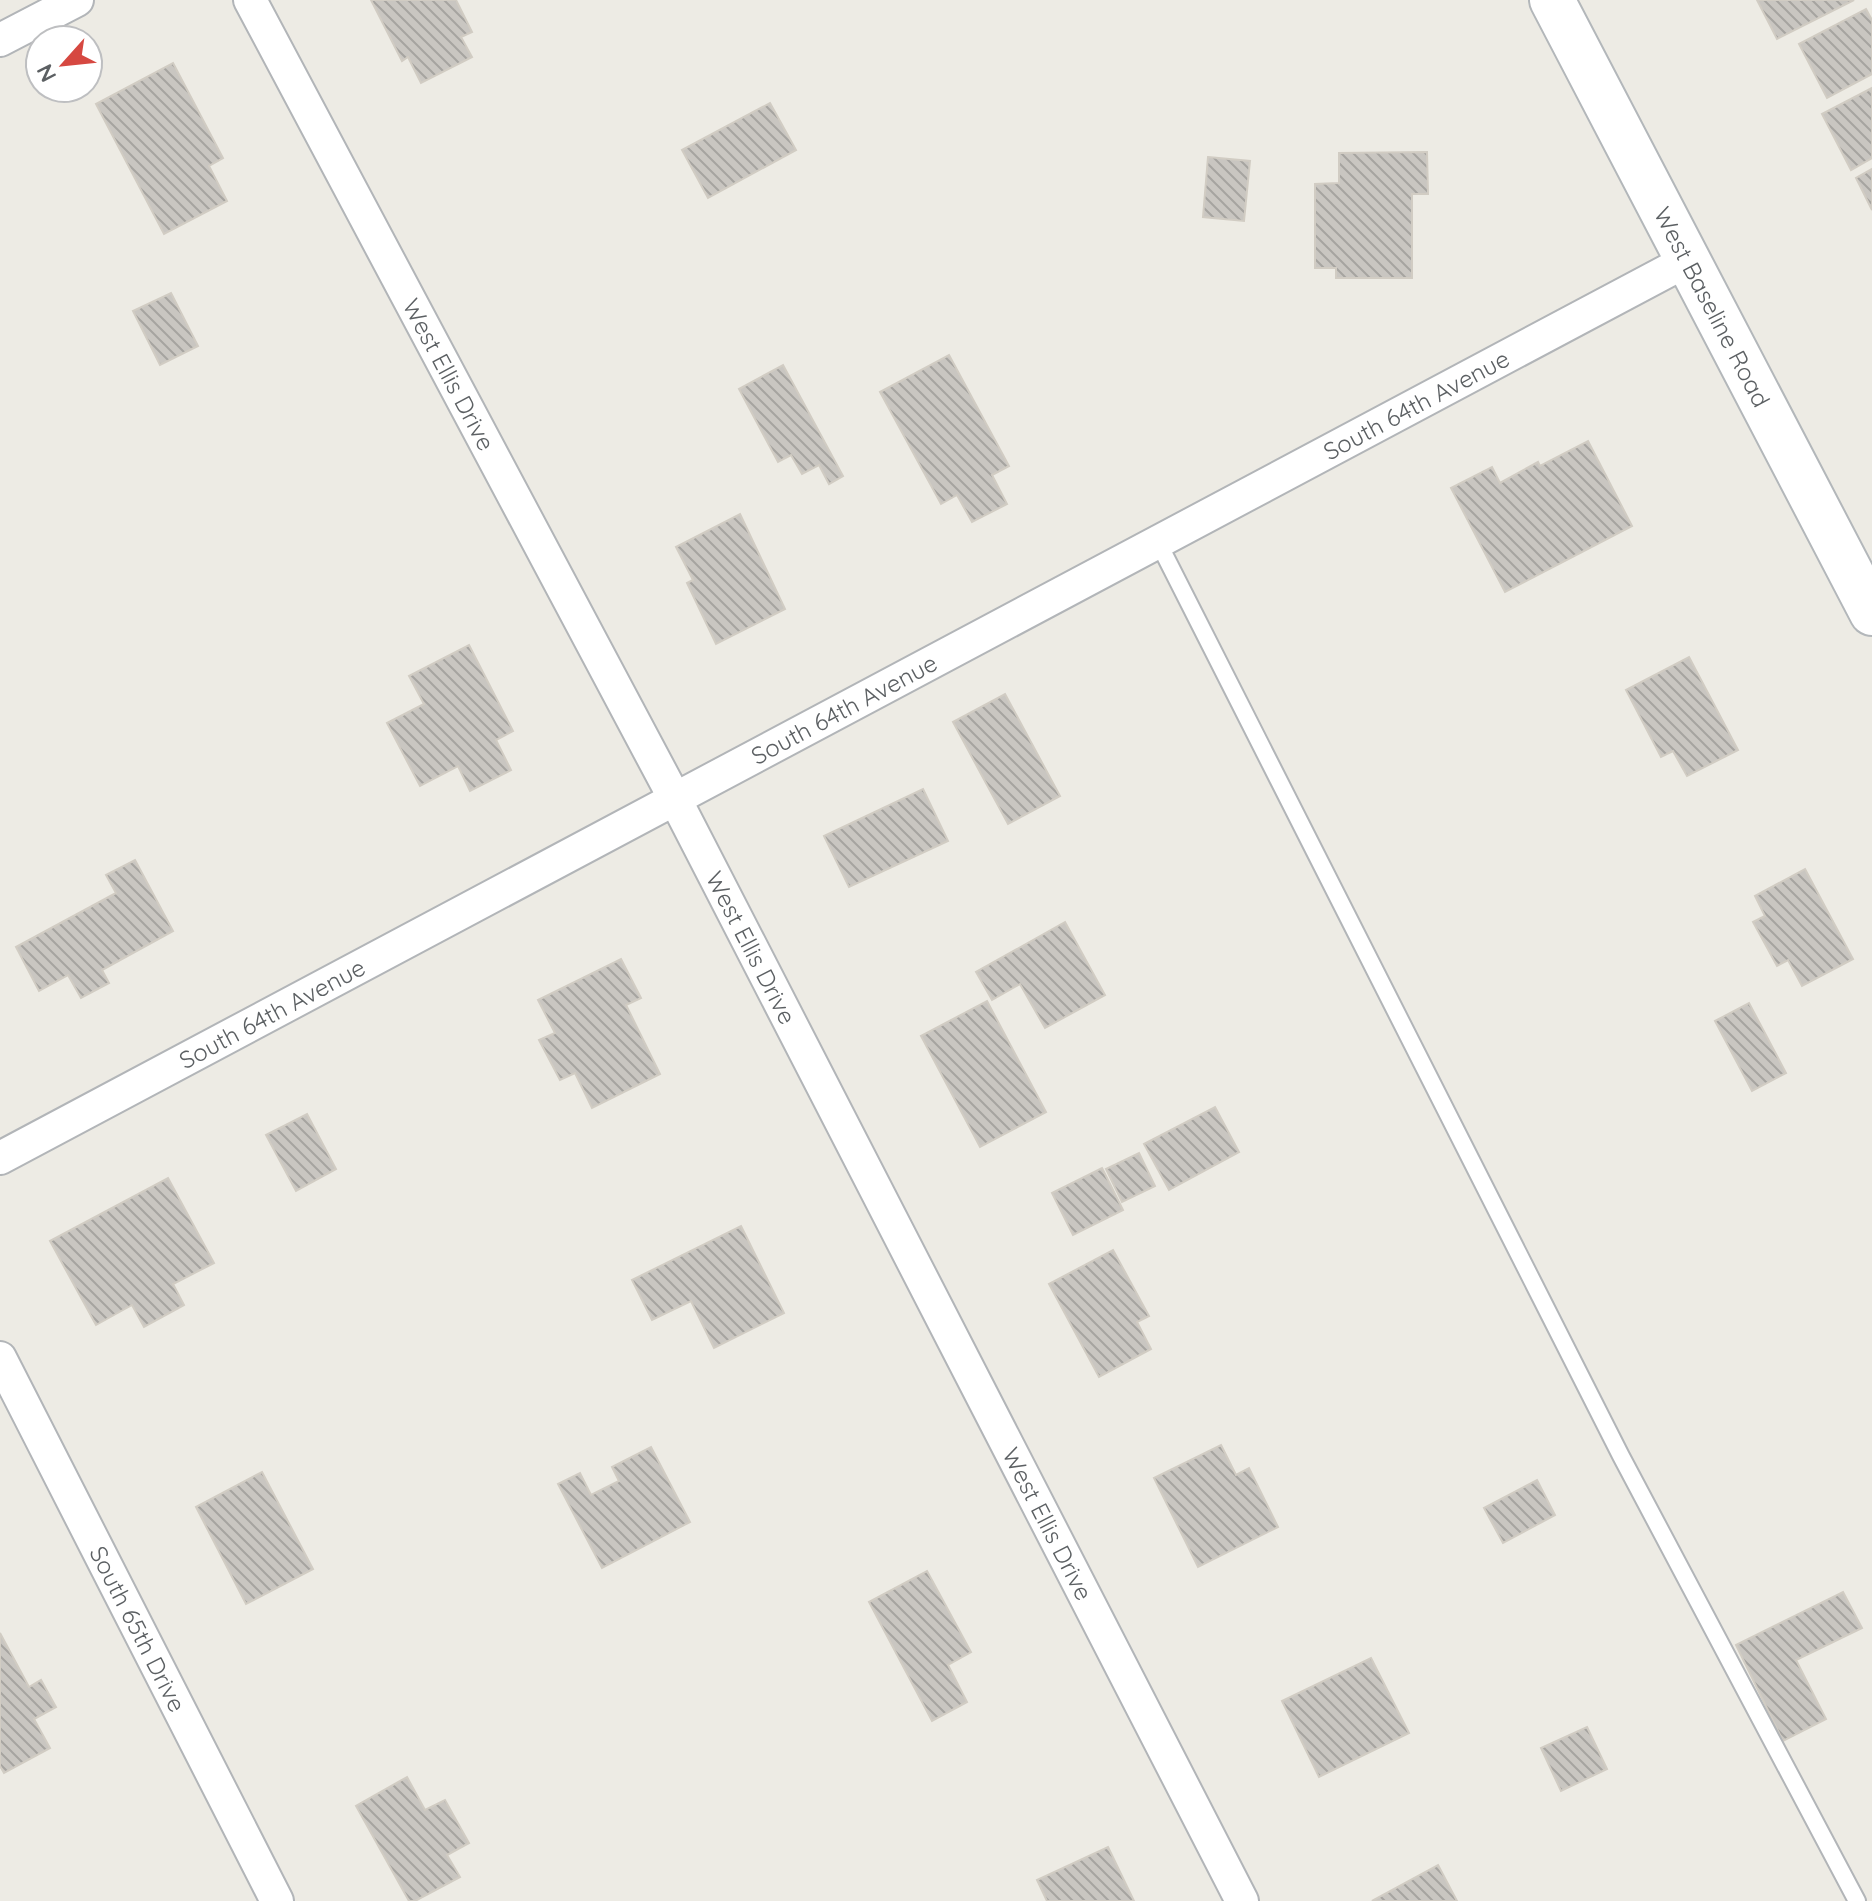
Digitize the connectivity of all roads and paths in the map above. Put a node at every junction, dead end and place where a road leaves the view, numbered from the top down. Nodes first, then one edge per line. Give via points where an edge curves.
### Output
1 (77, 0) edge
2 (250, 0) edge
3 (1552, 0) edge
4 (0, 40) edge
5 (1688, 260) junction
6 (1158, 542) junction
7 (1872, 613) edge
8 (675, 799) junction
9 (0, 1158) edge
10 (0, 1358) edge
11 (277, 1901) edge
12 (1242, 1901) edge
13 (1857, 1901) edge

1 - 4 street
2 - 8 street, West Ellis Drive
3 - 5 main road, West Baseline Road
5 - 6 street, South 64th Avenue
5 - 7 main road, West Baseline Road
6 - 8 street, South 64th Avenue
6 - 13 lane via 1614,1442
8 - 9 street, South 64th Avenue
8 - 12 street, West Ellis Drive
10 - 11 street, South 65th Drive

